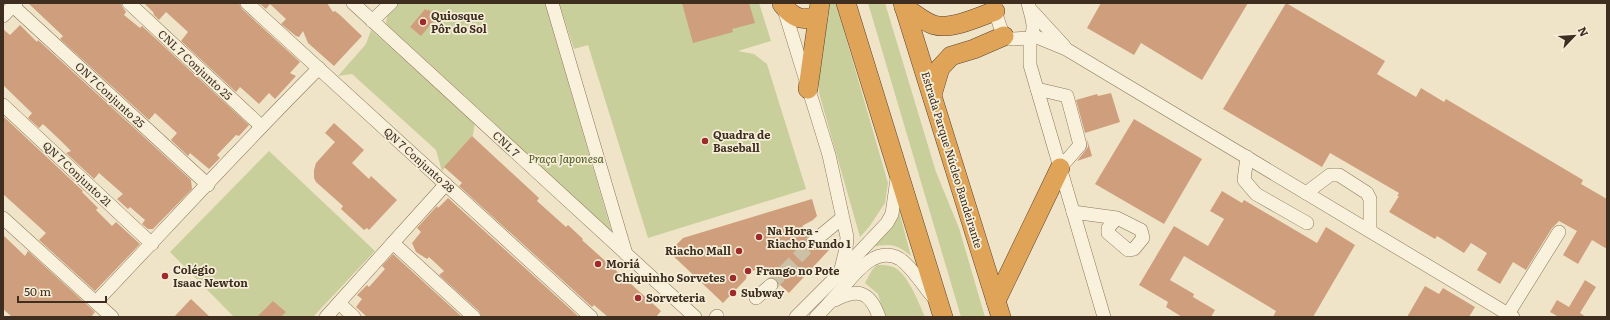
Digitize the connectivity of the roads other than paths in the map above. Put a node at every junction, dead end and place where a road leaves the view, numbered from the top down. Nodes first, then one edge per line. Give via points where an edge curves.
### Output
1 (129, 3) edge
2 (247, 3) edge
3 (353, 3) edge
4 (391, 3) edge
5 (552, 3) edge
6 (782, 3) edge
7 (846, 3) edge
8 (14, 4) edge
9 (904, 5) edge
10 (1028, 5) edge
11 (995, 7) edge
12 (819, 9) edge
13 (3, 16) edge
14 (372, 22) junction
15 (1031, 36) junction
16 (1008, 38) junction
17 (1066, 49) junction
18 (1030, 65) junction
19 (320, 68) junction
20 (1037, 89) junction
21 (808, 90) junction
22 (932, 95) junction
23 (3, 105) edge
24 (261, 126) junction
25 (1247, 158) junction
26 (1060, 168) junction
27 (898, 171) junction
28 (446, 184) junction
29 (208, 185) junction
30 (1306, 194) junction
31 (1073, 212) junction
32 (3, 218) edge
33 (842, 218) junction
34 (1117, 218) dead end
35 (1307, 223) dead end
36 (1370, 231) junction
37 (1559, 232) dead end
38 (813, 242) tunnel mouth
39 (152, 244) junction
40 (393, 244) junction
41 (626, 255) junction
42 (840, 273) junction
43 (771, 285) tunnel mouth
44 (756, 298) dead end
45 (96, 302) junction
46 (830, 302) junction
47 (338, 303) junction
48 (998, 309) edge
49 (941, 311) edge
50 (1505, 315) edge
51 (112, 317) edge
52 (326, 317) edge
53 (354, 317) edge
54 (474, 317) edge
55 (591, 317) edge
56 (695, 317) edge
57 (796, 317) edge
58 (816, 317) edge
59 (879, 317) edge
60 (1104, 317) edge

1 - 24 street, CNL 7 Conjunto 25
2 - 19 street, QN 7 Conjunto 28
3 - 14 street, CNL 7
4 - 14 street
5 - 41 street
6 - 12 highway via 790,14 802,19 809,18
6 - 21 street
7 - 27 highway
8 - 13 street
8 - 29 street, ON 7 Conjunto 25
9 - 11 highway via 930,23 943,26 952,25
9 - 22 highway, Estrada Parque Núcleo Bandeirante
10 - 15 street via 1032,23
10 - 17 street
11 - 16 street via 997,20
12 - 21 highway
14 - 41 street, CNL 7
15 - 16 street
15 - 17 street
15 - 18 street
16 - 18 street
16 - 22 highway via 951,56 940,68
17 - 25 street
18 - 20 street
19 - 24 street
19 - 28 street, QN 7 Conjunto 28
20 - 26 street
20 - 26 street via 1067,96 1080,145
21 - 33 street via 830,155
22 - 48 highway, Estrada Parque Núcleo Bandeirante
23 - 39 street, QN 7 Conjunto 21
24 - 29 street
25 - 30 street
25 - 35 street via 1244,180 1256,194
26 - 31 street
26 - 48 highway
27 - 42 street via 892,214 887,223
27 - 49 highway
28 - 40 street
28 - 55 street, QN 7 Conjunto 28
29 - 39 street
30 - 36 street
30 - 36 street via 1330,175 1339,175 1368,193
31 - 34 street
31 - 60 street
32 - 45 street
33 - 38 street
33 - 42 street via 846,249
36 - 50 street
37 - 50 street
39 - 45 street
40 - 47 street
40 - 54 street
41 - 56 street, CNL 7
42 - 57 street
43 - 44 street
45 - 51 street
46 - 49 street via 863,265 885,255 894,256 907,265
46 - 58 street
46 - 59 street via 848,293 857,292 871,301
47 - 52 street
47 - 53 street

